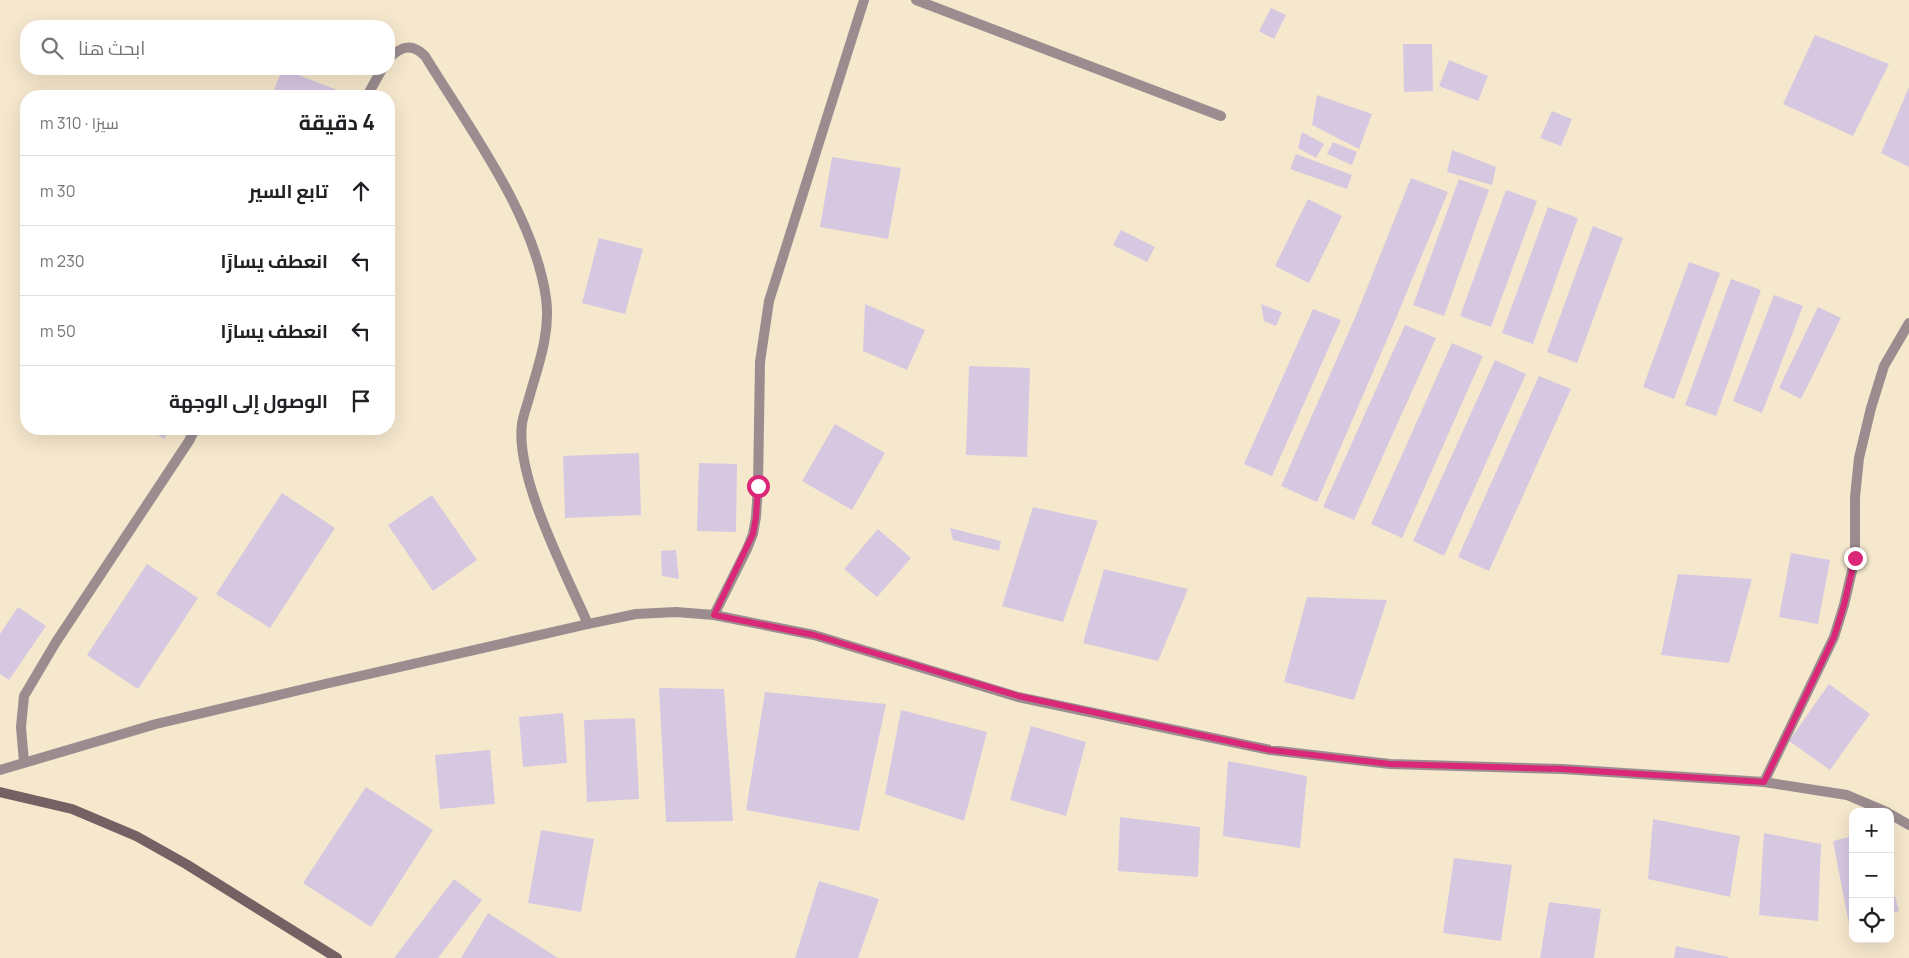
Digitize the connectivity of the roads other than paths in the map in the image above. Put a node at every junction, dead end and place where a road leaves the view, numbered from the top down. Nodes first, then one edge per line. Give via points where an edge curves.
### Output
1 (864, 0) edge
2 (916, 0) edge
3 (395, 53) edge
4 (379, 75) edge
5 (371, 90) edge
6 (1221, 116) dead end
7 (1909, 323) edge
8 (192, 435) edge
9 (714, 615) junction
10 (588, 624) junction
11 (24, 762) junction
12 (0, 770) edge
13 (1764, 782) junction
14 (0, 792) edge
15 (1878, 808) edge
16 (1894, 816) edge
17 (1909, 825) edge
18 (337, 958) edge

1 - 9 street via 769,301 760,362 756,517 748,549
2 - 6 street
3 - 10 street via 405,48 417,49 425,56 502,181 531,239 546,299 547,332 522,424 524,459 532,491
4 - 5 street
7 - 13 street via 1884,366 1859,458 1855,558 1842,613 1834,637
8 - 11 street via 24,696 20,726
9 - 10 street via 676,612 636,614
9 - 13 street via 814,635 1018,696 1270,750 1390,764 1562,769
10 - 11 street via 156,724
11 - 12 street
13 - 15 street via 1848,795
14 - 18 main road via 72,809 136,836
16 - 17 street

